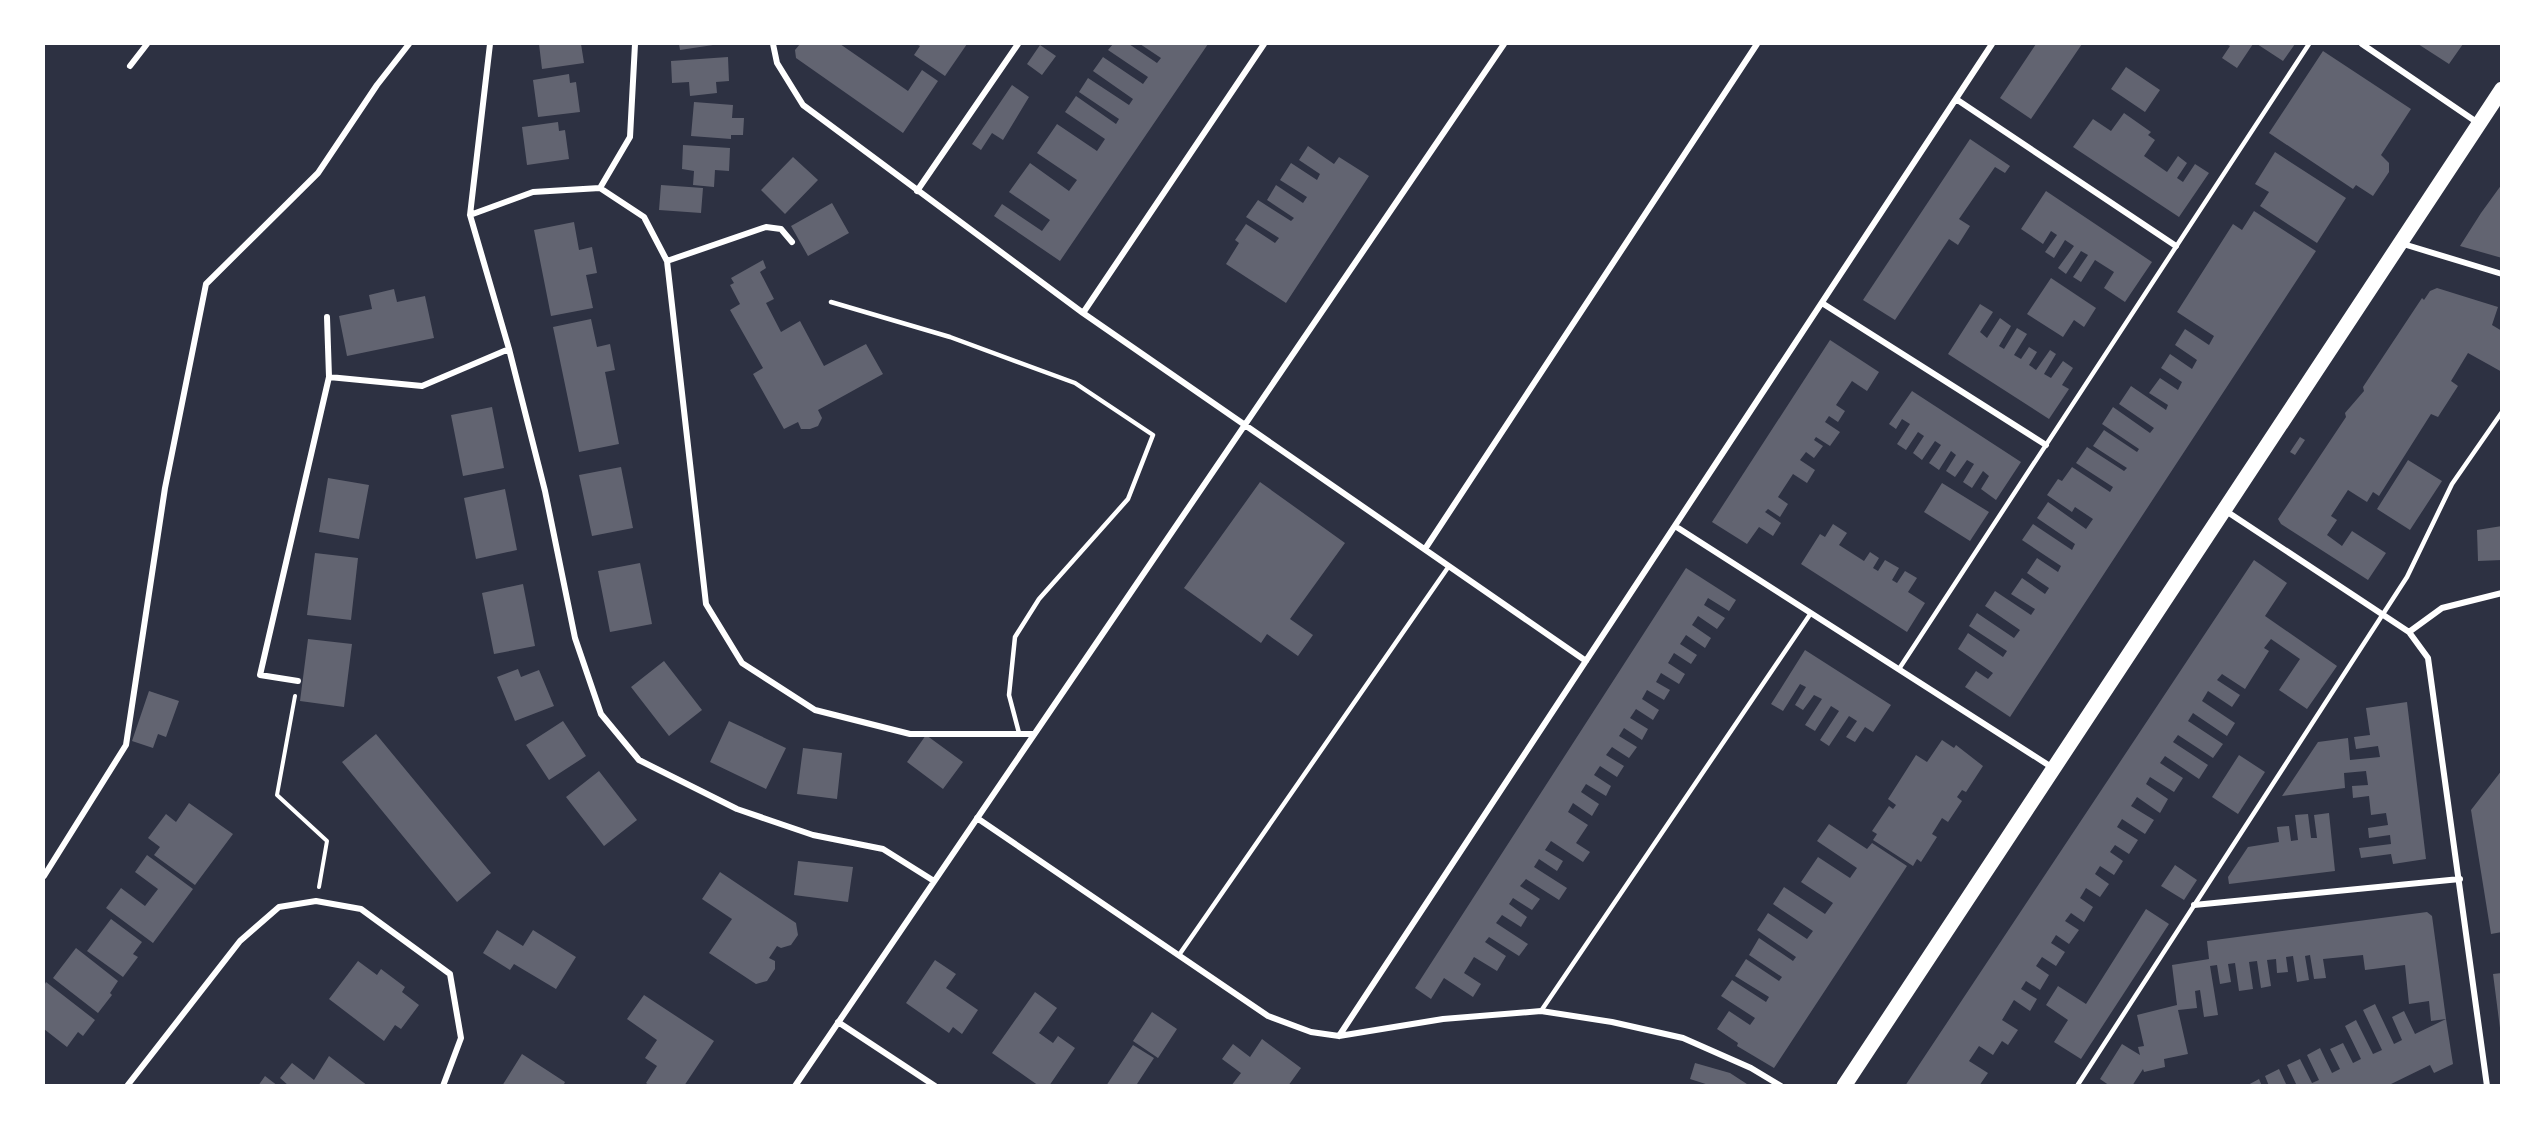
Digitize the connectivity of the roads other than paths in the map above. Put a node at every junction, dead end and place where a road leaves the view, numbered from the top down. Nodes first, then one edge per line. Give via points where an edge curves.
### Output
1 (147, 44) edge
2 (409, 44) edge
3 (490, 44) edge
4 (635, 44) edge
5 (773, 44) edge
6 (1018, 44) edge
7 (1264, 44) edge
8 (1504, 44) edge
9 (1757, 44) edge
10 (1992, 44) edge
11 (2309, 44) edge
12 (2362, 44) edge
13 (130, 66) dead end
14 (2502, 89) edge
15 (1956, 99) junction
16 (2478, 124) junction
17 (600, 188) junction
18 (917, 191) junction
19 (470, 215) junction
20 (792, 242) dead end
21 (2400, 243) junction
22 (2176, 246) junction
23 (668, 261) junction
24 (2502, 274) edge
25 (831, 302) dead end
26 (1822, 303) junction
27 (1083, 313) junction
28 (327, 317) dead end
29 (508, 349) junction
30 (329, 377) junction
31 (2502, 412) edge
32 (1244, 425) junction
33 (2046, 445) junction
34 (2224, 509) junction
35 (1675, 526) junction
36 (1425, 549) junction
37 (1449, 566) junction
38 (2502, 593) edge
39 (1811, 613) junction
40 (2383, 615) junction
41 (2409, 633) junction
42 (1586, 661) junction
43 (1899, 669) junction
44 (298, 681) road end
45 (1019, 733) junction
46 (1034, 734) junction
47 (2053, 768) junction
48 (977, 818) junction
49 (44, 876) edge
50 (2460, 879) junction
51 (934, 881) junction
52 (2194, 905) junction
53 (1179, 955) junction
54 (1541, 1011) junction
55 (838, 1022) junction
56 (1339, 1036) junction
57 (128, 1086) edge
58 (443, 1086) edge
59 (795, 1086) edge
60 (935, 1086) edge
61 (1781, 1086) edge
62 (1844, 1086) edge
63 (2077, 1086) edge
64 (2487, 1086) edge

1 - 13 street
2 - 49 street via 318,173 206,284 165,488 126,745
3 - 19 street
4 - 17 street via 630,137
5 - 18 street via 777,63 802,105
6 - 18 street
7 - 27 street
8 - 32 street
9 - 36 street
10 - 15 street
11 - 22 lane
12 - 16 street
14 - 16 main road
15 - 22 street
15 - 26 street
16 - 21 main road
17 - 19 street via 532,192
17 - 23 street via 644,217
18 - 27 street
19 - 29 street
20 - 23 street via 781,229 766,227
21 - 24 street
21 - 34 main road
22 - 33 lane
23 - 45 street via 706,604 742,663 815,710 878,726 910,734
25 - 45 lane via 950,337 1075,383 1153,435 1128,499 1039,599 1015,637 1009,695
26 - 33 street
26 - 35 street
27 - 32 street
28 - 30 street
29 - 30 street via 422,386
29 - 51 street via 545,491 575,638 601,714 639,760 737,809 813,835 883,849
30 - 44 street via 260,675
31 - 40 lane via 2452,484 2408,577
32 - 36 street
32 - 46 street
33 - 43 lane
34 - 40 street
34 - 47 main road
35 - 39 street
35 - 42 street
36 - 37 street
37 - 42 street
37 - 53 lane
38 - 41 street via 2442,608
39 - 43 street
39 - 54 lane
40 - 41 street
40 - 52 lane
41 - 50 street via 2428,658
42 - 56 street
43 - 47 street
45 - 46 street
46 - 48 street
47 - 62 main road
48 - 51 street
48 - 53 street
50 - 52 street
50 - 64 street
51 - 55 street
52 - 63 lane
53 - 56 street via 1268,1016 1311,1032
54 - 56 street via 1443,1019
54 - 61 street via 1683,1038
55 - 59 street
55 - 60 street
57 - 58 street via 240,941 279,908 316,902 361,909 450,974 461,1038

